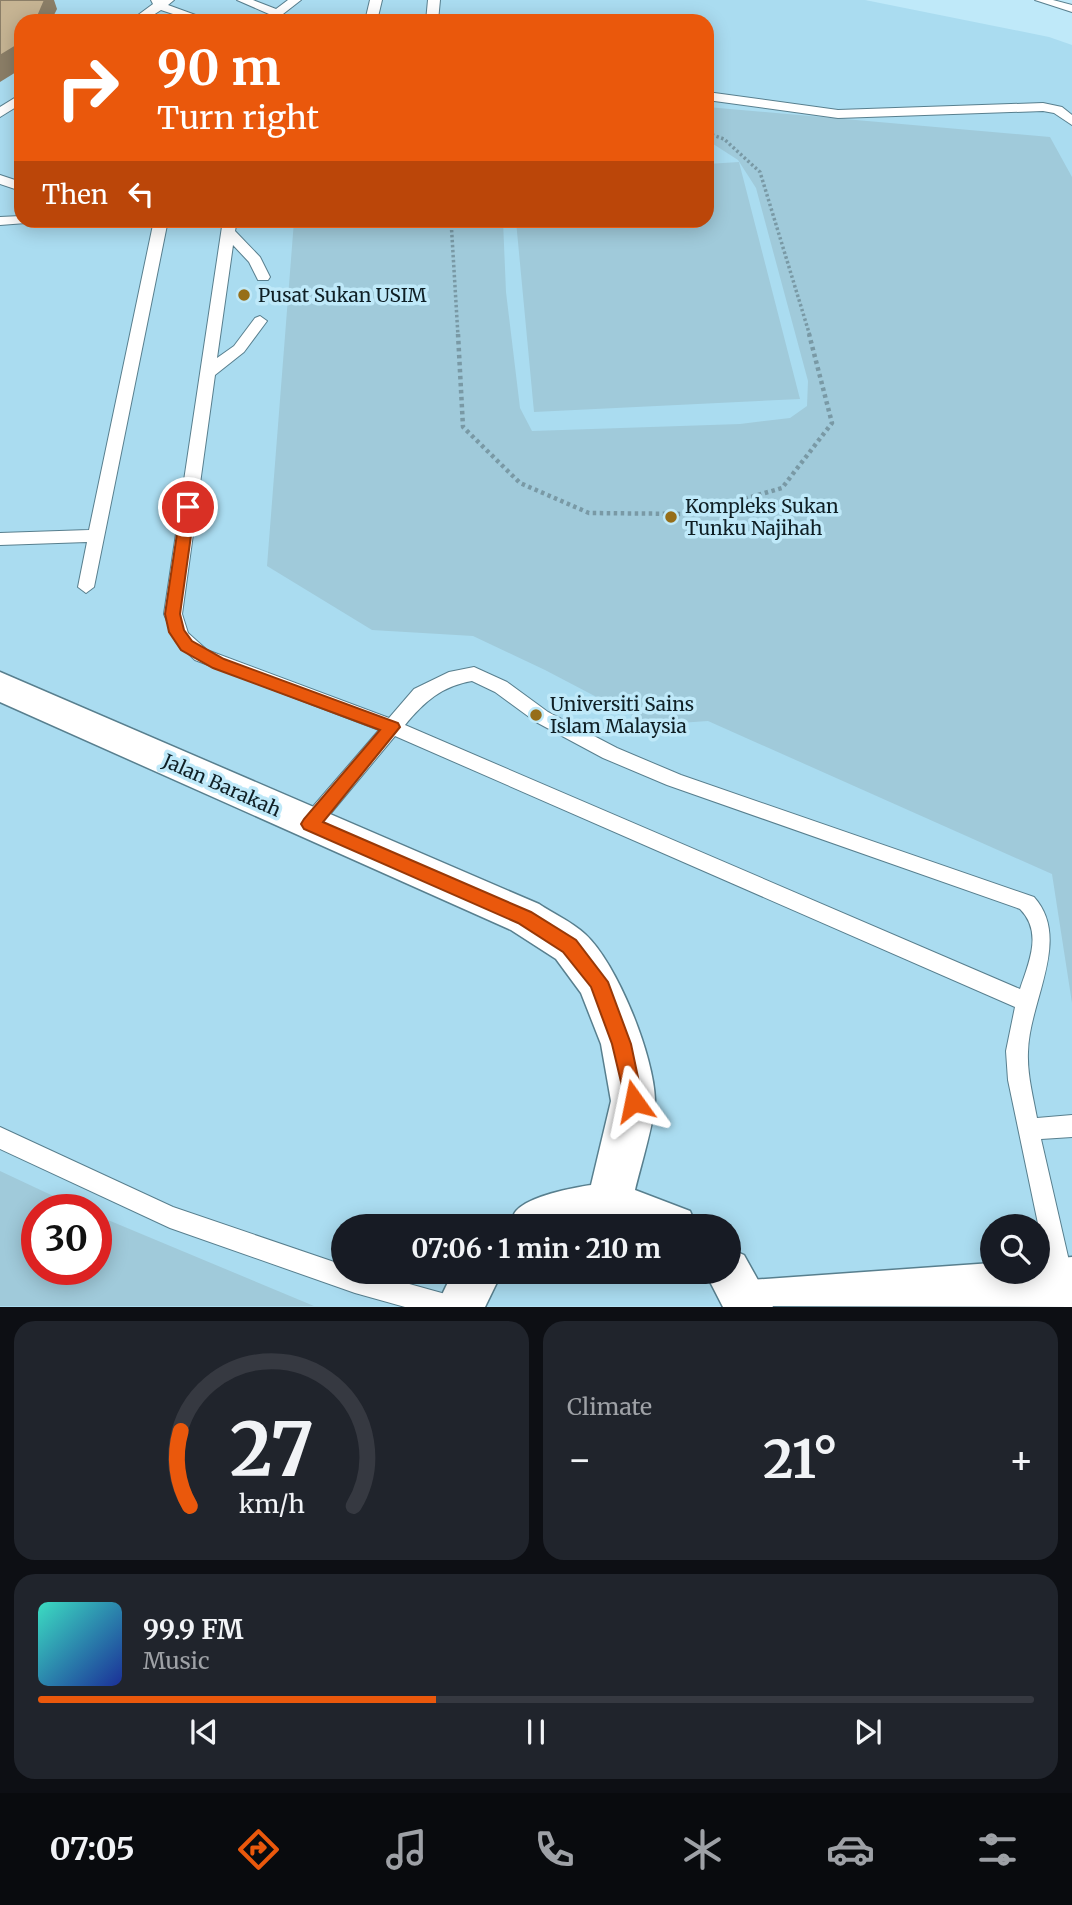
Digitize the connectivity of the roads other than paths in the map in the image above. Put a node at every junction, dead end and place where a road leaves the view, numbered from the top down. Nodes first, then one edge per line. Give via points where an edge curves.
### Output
1 (243, 0) edge
2 (295, 0) edge
3 (1041, 0) edge
4 (162, 2) edge
5 (1072, 9) edge
6 (277, 13) joint
7 (146, 14) edge
8 (190, 14) edge
9 (714, 97) edge
10 (1072, 121) edge
11 (159, 228) edge
12 (229, 228) edge
13 (231, 228) edge
14 (263, 277) dead end
15 (260, 321) dead end
16 (207, 374) junction
17 (96, 536) junction
18 (0, 539) edge
19 (86, 587) dead end
20 (0, 686) edge
21 (392, 727) junction
22 (310, 824) junction
23 (1026, 1002) junction
24 (1072, 1126) edge
25 (1028, 1129) junction
26 (0, 1138) edge
27 (608, 1208) junction
28 (560, 1214) edge
29 (640, 1214) edge
30 (1067, 1283) edge
31 (472, 1284) edge
32 (736, 1284) edge
33 (750, 1306) edge
34 (449, 1307) edge
35 (459, 1307) edge

1 - 6 lane
2 - 6 lane
3 - 5 lane
4 - 7 lane
4 - 8 lane
9 - 10 lane via 838,114 1043,107 1058,110
11 - 17 lane
12 - 16 lane
13 - 14 lane
15 - 16 lane via 239,349
16 - 21 lane via 173,614 177,632 187,645 218,664
17 - 18 lane
17 - 19 lane
20 - 22 street, Jalan Barakah
21 - 22 lane
21 - 23 lane
21 - 23 lane via 420,694 455,677 474,674 542,717 674,780 1027,903 1040,916 1045,937
22 - 27 street, Jalan Barakah via 525,918 569,946 598,982 622,1044 634,1101
23 - 25 lane via 1017,1051
24 - 25 lane
25 - 30 lane
26 - 34 lane via 170,1217 355,1281
27 - 28 street
27 - 29 street
30 - 33 street
31 - 35 street
32 - 33 street

